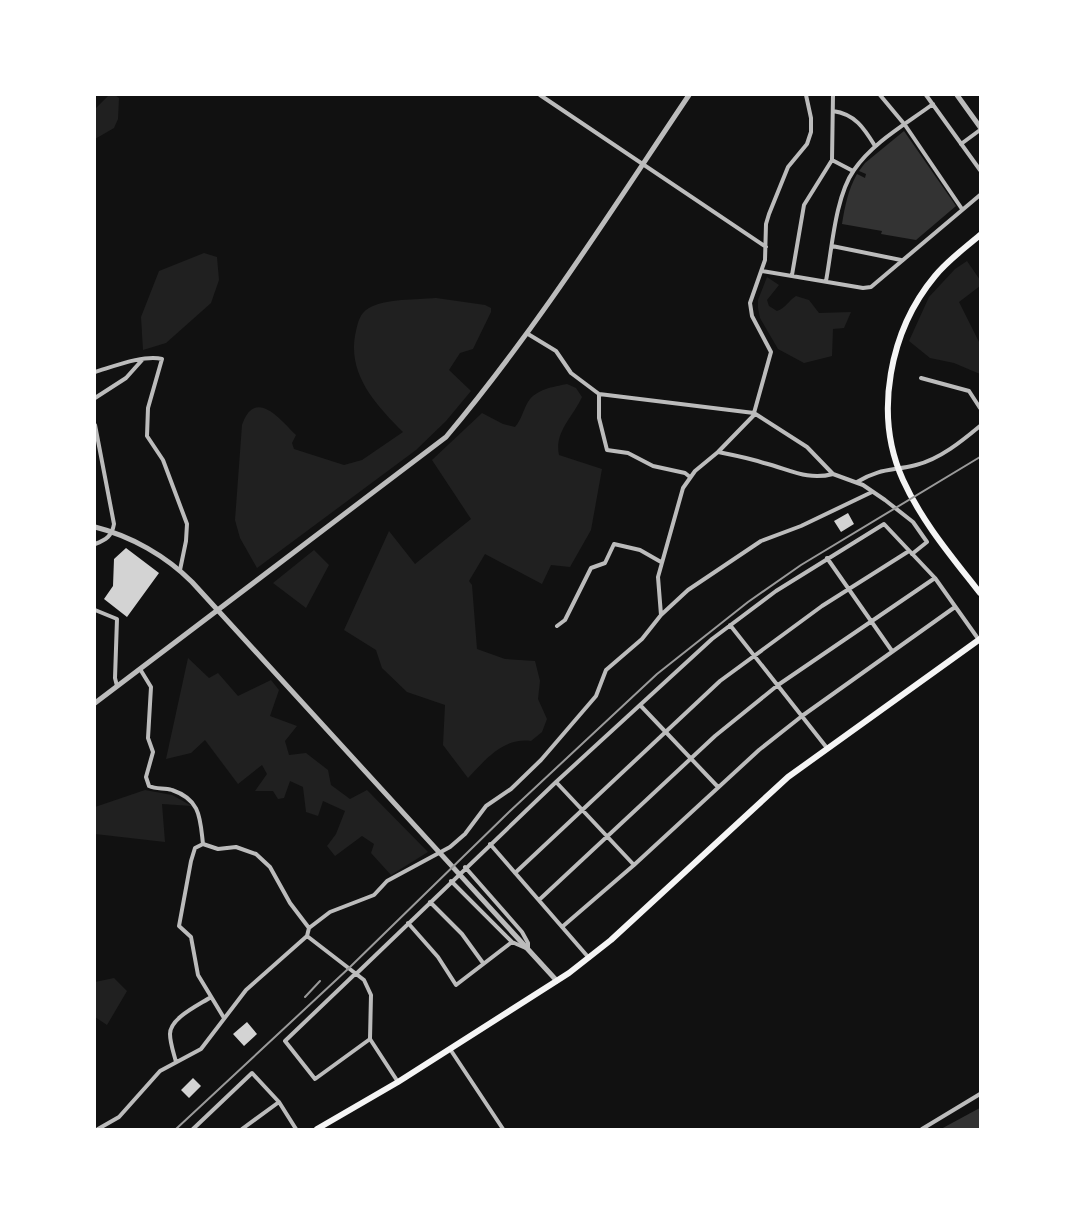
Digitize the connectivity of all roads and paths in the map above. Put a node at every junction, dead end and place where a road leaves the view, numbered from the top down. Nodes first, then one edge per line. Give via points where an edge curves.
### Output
1 (540, 95) edge
2 (689, 95) edge
3 (806, 95) edge
4 (832, 95) edge
5 (880, 95) edge
6 (926, 95) edge
7 (957, 95) edge
8 (933, 104) junction
9 (833, 111) junction
10 (905, 125) junction
11 (980, 128) edge
12 (961, 144) junction
13 (875, 146) junction
14 (832, 160) junction
15 (642, 165) junction
16 (980, 170) edge
17 (853, 171) junction
18 (980, 195) edge
19 (962, 209) junction
20 (980, 235) edge
21 (832, 246) junction
22 (766, 247) junction
23 (901, 260) junction
24 (762, 270) junction
25 (792, 275) junction
26 (826, 281) junction
27 (528, 334) junction
28 (144, 359) junction
29 (95, 372) edge
30 (921, 378) dead end
31 (599, 394) junction
32 (95, 398) edge
33 (980, 408) edge
34 (754, 413) junction
35 (95, 425) edge
36 (980, 426) edge
37 (718, 452) junction
38 (833, 474) junction
39 (690, 477) junction
40 (856, 482) junction
41 (872, 492) junction
42 (95, 527) edge
43 (112, 531) junction
44 (95, 544) edge
45 (911, 553) junction
46 (827, 558) junction
47 (661, 562) junction
48 (180, 570) junction
49 (935, 578) junction
50 (850, 589) junction
51 (980, 593) edge
52 (955, 607) junction
53 (218, 609) junction
54 (95, 610) edge
55 (661, 615) junction
56 (871, 620) junction
57 (730, 625) junction
58 (557, 626) dead end
59 (979, 640) edge
60 (892, 651) junction
61 (754, 655) junction
62 (140, 669) junction
63 (778, 685) junction
64 (118, 686) junction
65 (95, 703) edge
66 (640, 705) junction
67 (802, 716) junction
68 (665, 731) junction
69 (827, 748) junction
70 (691, 759) junction
71 (556, 782) junction
72 (718, 787) junction
73 (582, 810) junction
74 (608, 837) junction
75 (203, 844) junction
76 (490, 844) junction
77 (634, 865) junction
78 (465, 867) junction
79 (515, 873) junction
80 (451, 881) junction
81 (539, 900) junction
82 (430, 902) junction
83 (408, 923) junction
84 (562, 927) junction
85 (309, 928) junction
86 (307, 936) junction
87 (512, 942) junction
88 (528, 949) junction
89 (589, 958) junction
90 (483, 963) junction
91 (356, 974) junction
92 (557, 982) junction
93 (210, 997) junction
94 (224, 1018) junction
95 (370, 1039) junction
96 (450, 1049) junction
97 (176, 1062) junction
98 (398, 1082) junction
99 (980, 1094) edge
100 (279, 1102) junction
101 (98, 1129) edge
102 (193, 1129) edge
103 (242, 1129) edge
104 (296, 1129) edge
105 (317, 1129) edge
106 (503, 1129) edge
107 (922, 1129) edge

1 - 15 street
2 - 15 street
3 - 22 street via 811,132 807,144 788,167 769,214
4 - 9 street
5 - 10 street
6 - 8 street
7 - 11 street
8 - 10 street
8 - 12 street
9 - 13 street via 846,114 860,123
9 - 14 street
10 - 13 street
10 - 19 street
11 - 12 street
12 - 16 street
13 - 17 street
14 - 17 street
14 - 25 street via 804,206
15 - 22 street
15 - 27 street
17 - 21 street via 842,199
18 - 19 street
19 - 23 street
20 - 51 main road via 935,275 914,306 895,352 889,392 890,435 902,479 926,522
21 - 23 street
21 - 26 street
22 - 24 street
23 - 26 street via 871,287
24 - 25 street
24 - 34 street via 750,309 771,352
25 - 26 street
27 - 31 street via 556,351 571,374
27 - 53 street via 446,438
28 - 29 street
28 - 32 street via 126,378
28 - 48 street via 162,359 148,408 146,436 163,460 187,524
30 - 33 street via 969,391
31 - 34 street
31 - 39 street via 600,424 607,450 628,453 654,466
34 - 37 street
34 - 38 street via 813,451
35 - 43 street via 113,514
36 - 40 street via 960,443 928,461 880,471
37 - 38 street via 803,476
37 - 39 street
38 - 40 street
39 - 47 street via 677,503
40 - 41 street
41 - 45 street via 913,522 927,542
41 - 55 street via 761,541 688,590
42 - 43 street
43 - 44 street via 107,539
43 - 48 street via 155,552
45 - 46 street via 884,524
45 - 49 street
45 - 50 street
46 - 50 street
46 - 57 street
47 - 55 street via 658,588
47 - 58 street via 640,550 614,544 605,563 592,568 565,620
48 - 53 street
49 - 52 street
49 - 56 street
50 - 56 street
50 - 61 street
52 - 59 street
52 - 60 street
53 - 62 street
53 - 88 street
54 - 64 street via 117,618 115,678
55 - 85 street via 642,640 606,670 596,696 541,760 511,789 486,806 465,834 450,847 387,881 374,895 330,912
56 - 60 street
56 - 63 street
57 - 61 street
57 - 66 street
59 - 69 main road
60 - 67 street
61 - 63 street
61 - 68 street via 720,680
62 - 64 street
62 - 75 street via 151,687 148,738 152,752 146,778 154,789 172,790 195,803
63 - 67 street
63 - 70 street
64 - 65 street
66 - 68 street
66 - 71 street
67 - 69 street
67 - 72 street
68 - 70 street
68 - 73 street
69 - 89 main road via 766,795
70 - 72 street
70 - 74 street
71 - 73 street
71 - 76 street
72 - 77 street
73 - 74 street
73 - 79 street
74 - 77 street
74 - 81 street
75 - 85 street via 218,849 236,847 256,854 270,867 290,903
75 - 93 street via 195,848 190,861 178,926 190,937 198,975
76 - 78 street
76 - 79 street
77 - 84 street
78 - 80 street
78 - 88 street via 522,932
79 - 81 street
80 - 82 street
80 - 87 street
81 - 84 street
82 - 83 street
82 - 90 street via 462,934
83 - 90 street via 434,952 456,985
83 - 91 street
84 - 89 street
85 - 86 street
86 - 91 street
86 - 94 street via 246,990
87 - 88 street
87 - 90 street
88 - 92 street
89 - 92 main road
91 - 95 street via 364,980 371,995
91 - 95 street via 285,1041 315,1079
92 - 96 main road
93 - 94 street
93 - 97 street via 172,1027 170,1033
94 - 97 street via 201,1049
95 - 98 street
96 - 98 main road
96 - 106 street
97 - 101 street via 160,1071 119,1117
98 - 105 main road
99 - 107 street
100 - 102 street via 252,1073
100 - 103 street
100 - 104 street

